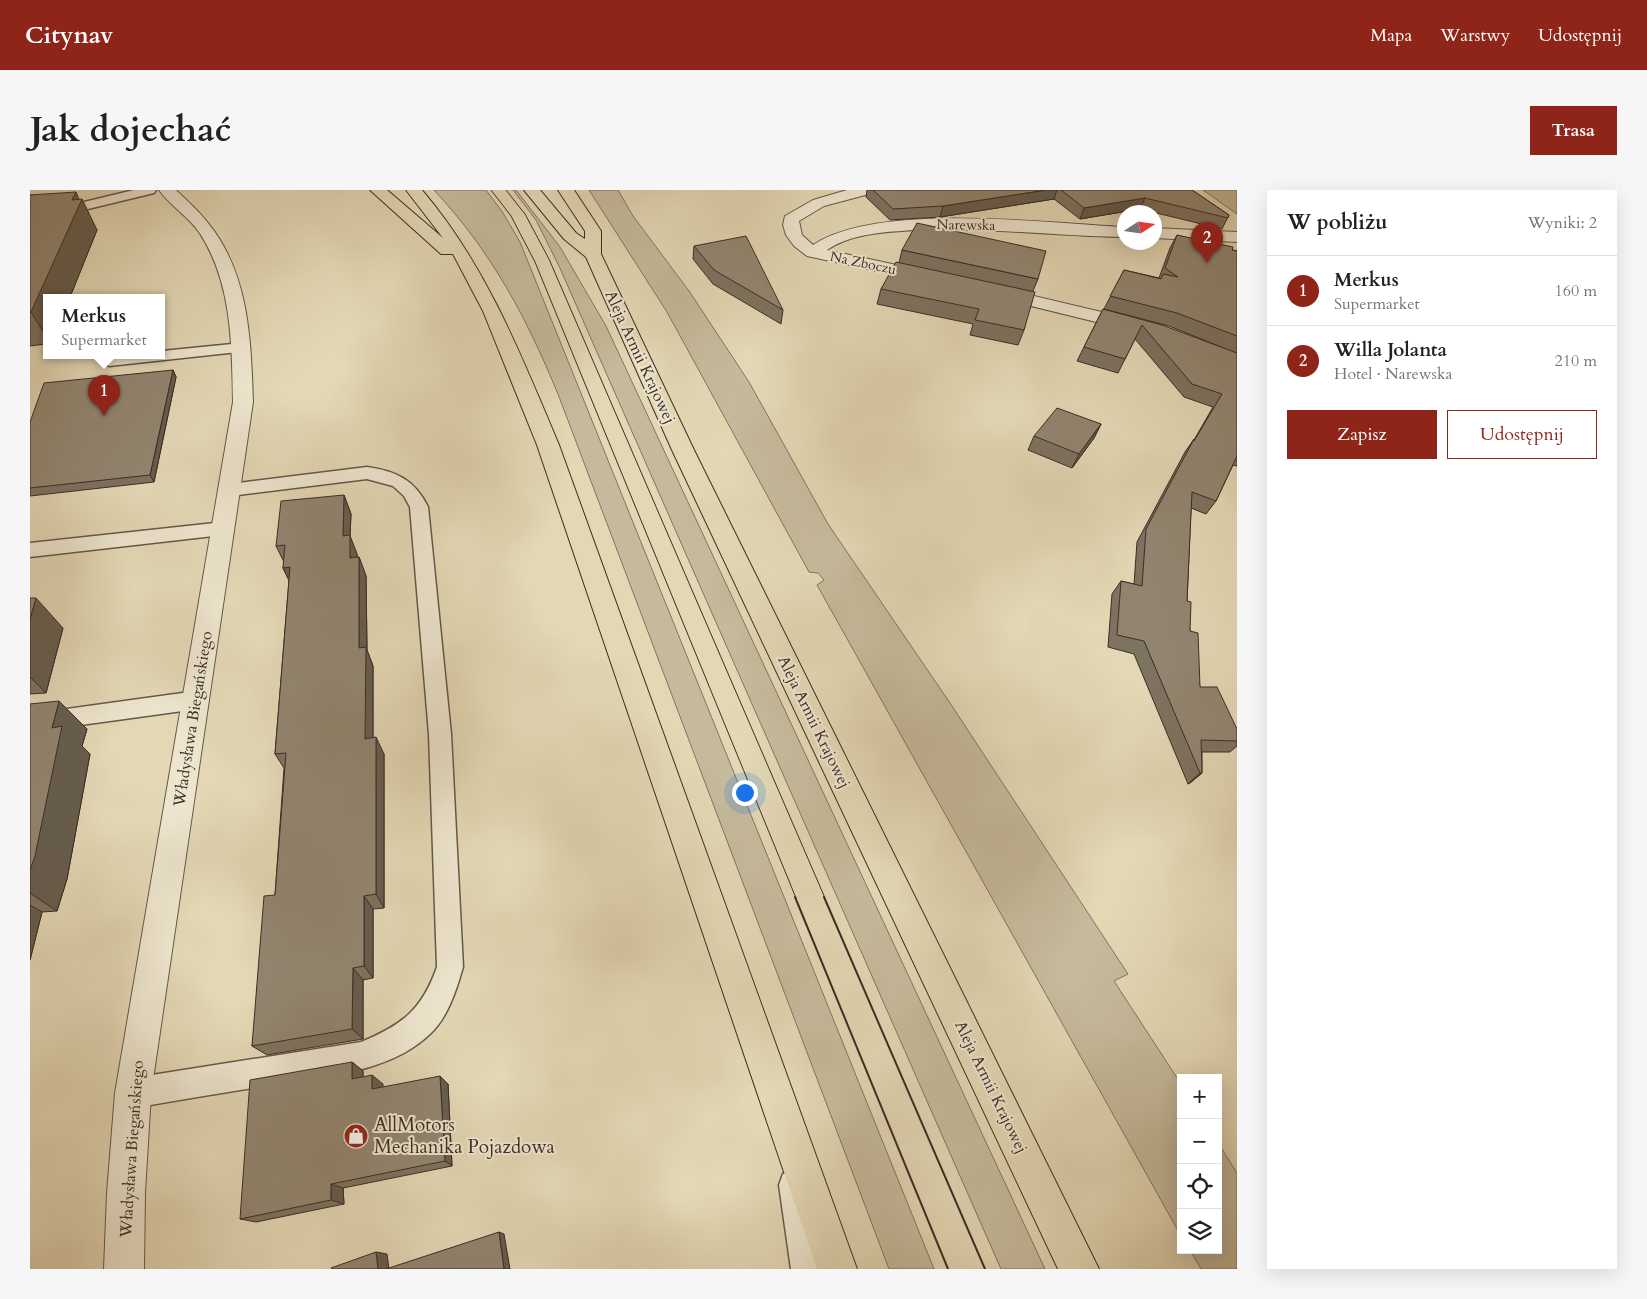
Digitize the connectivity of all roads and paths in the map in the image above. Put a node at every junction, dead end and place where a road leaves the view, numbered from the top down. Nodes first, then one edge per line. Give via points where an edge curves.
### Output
1 (150, 190) edge
2 (167, 190) edge
3 (378, 190) edge
4 (414, 190) edge
5 (532, 190) edge
6 (566, 190) edge
7 (868, 190) edge
8 (30, 219) edge
9 (1117, 232) edge
10 (1162, 233) edge
11 (1237, 237) edge
12 (814, 252) junction
13 (593, 254) junction
14 (471, 271) junction
15 (940, 280) edge
16 (979, 289) edge
17 (1153, 330) edge
18 (242, 348) junction
19 (165, 356) edge
20 (129, 359) edge
21 (109, 361) dead end
22 (230, 490) junction
23 (224, 529) junction
24 (30, 550) edge
25 (196, 700) junction
26 (30, 723) edge
27 (133, 1093) junction
28 (781, 1107) junction
29 (124, 1269) edge
30 (807, 1269) edge
31 (836, 1269) edge
32 (1079, 1269) edge

1 - 8 lane
2 - 18 street, Władysława Biegańskiego via 206,231 231,279
3 - 14 main road
4 - 14 main road via 433,211
5 - 13 main road, Aleja Armii Krajowej via 570,236
6 - 13 main road via 593,231
7 - 12 street, Na Zboczu via 810,205 791,220 791,230 798,243
9 - 12 street, Narewska via 962,224 886,226 834,238
10 - 11 street
12 - 15 street, Na Zboczu
13 - 32 main road, Aleja Armii Krajowej via 683,450
14 - 28 main road via 499,322 548,445
16 - 17 street
18 - 19 lane
18 - 22 street, Władysława Biegańskiego via 243,402
20 - 21 lane
22 - 23 street, Władysława Biegańskiego
22 - 27 lane via 367,473 386,474 413,492 419,507 440,734 450,967 442,995 426,1020 395,1042 361,1056
23 - 24 lane
23 - 25 street, Władysława Biegańskiego
25 - 26 lane
25 - 27 street, Władysława Biegańskiego
27 - 29 street, Władysława Biegańskiego
28 - 30 lane
28 - 31 main road

